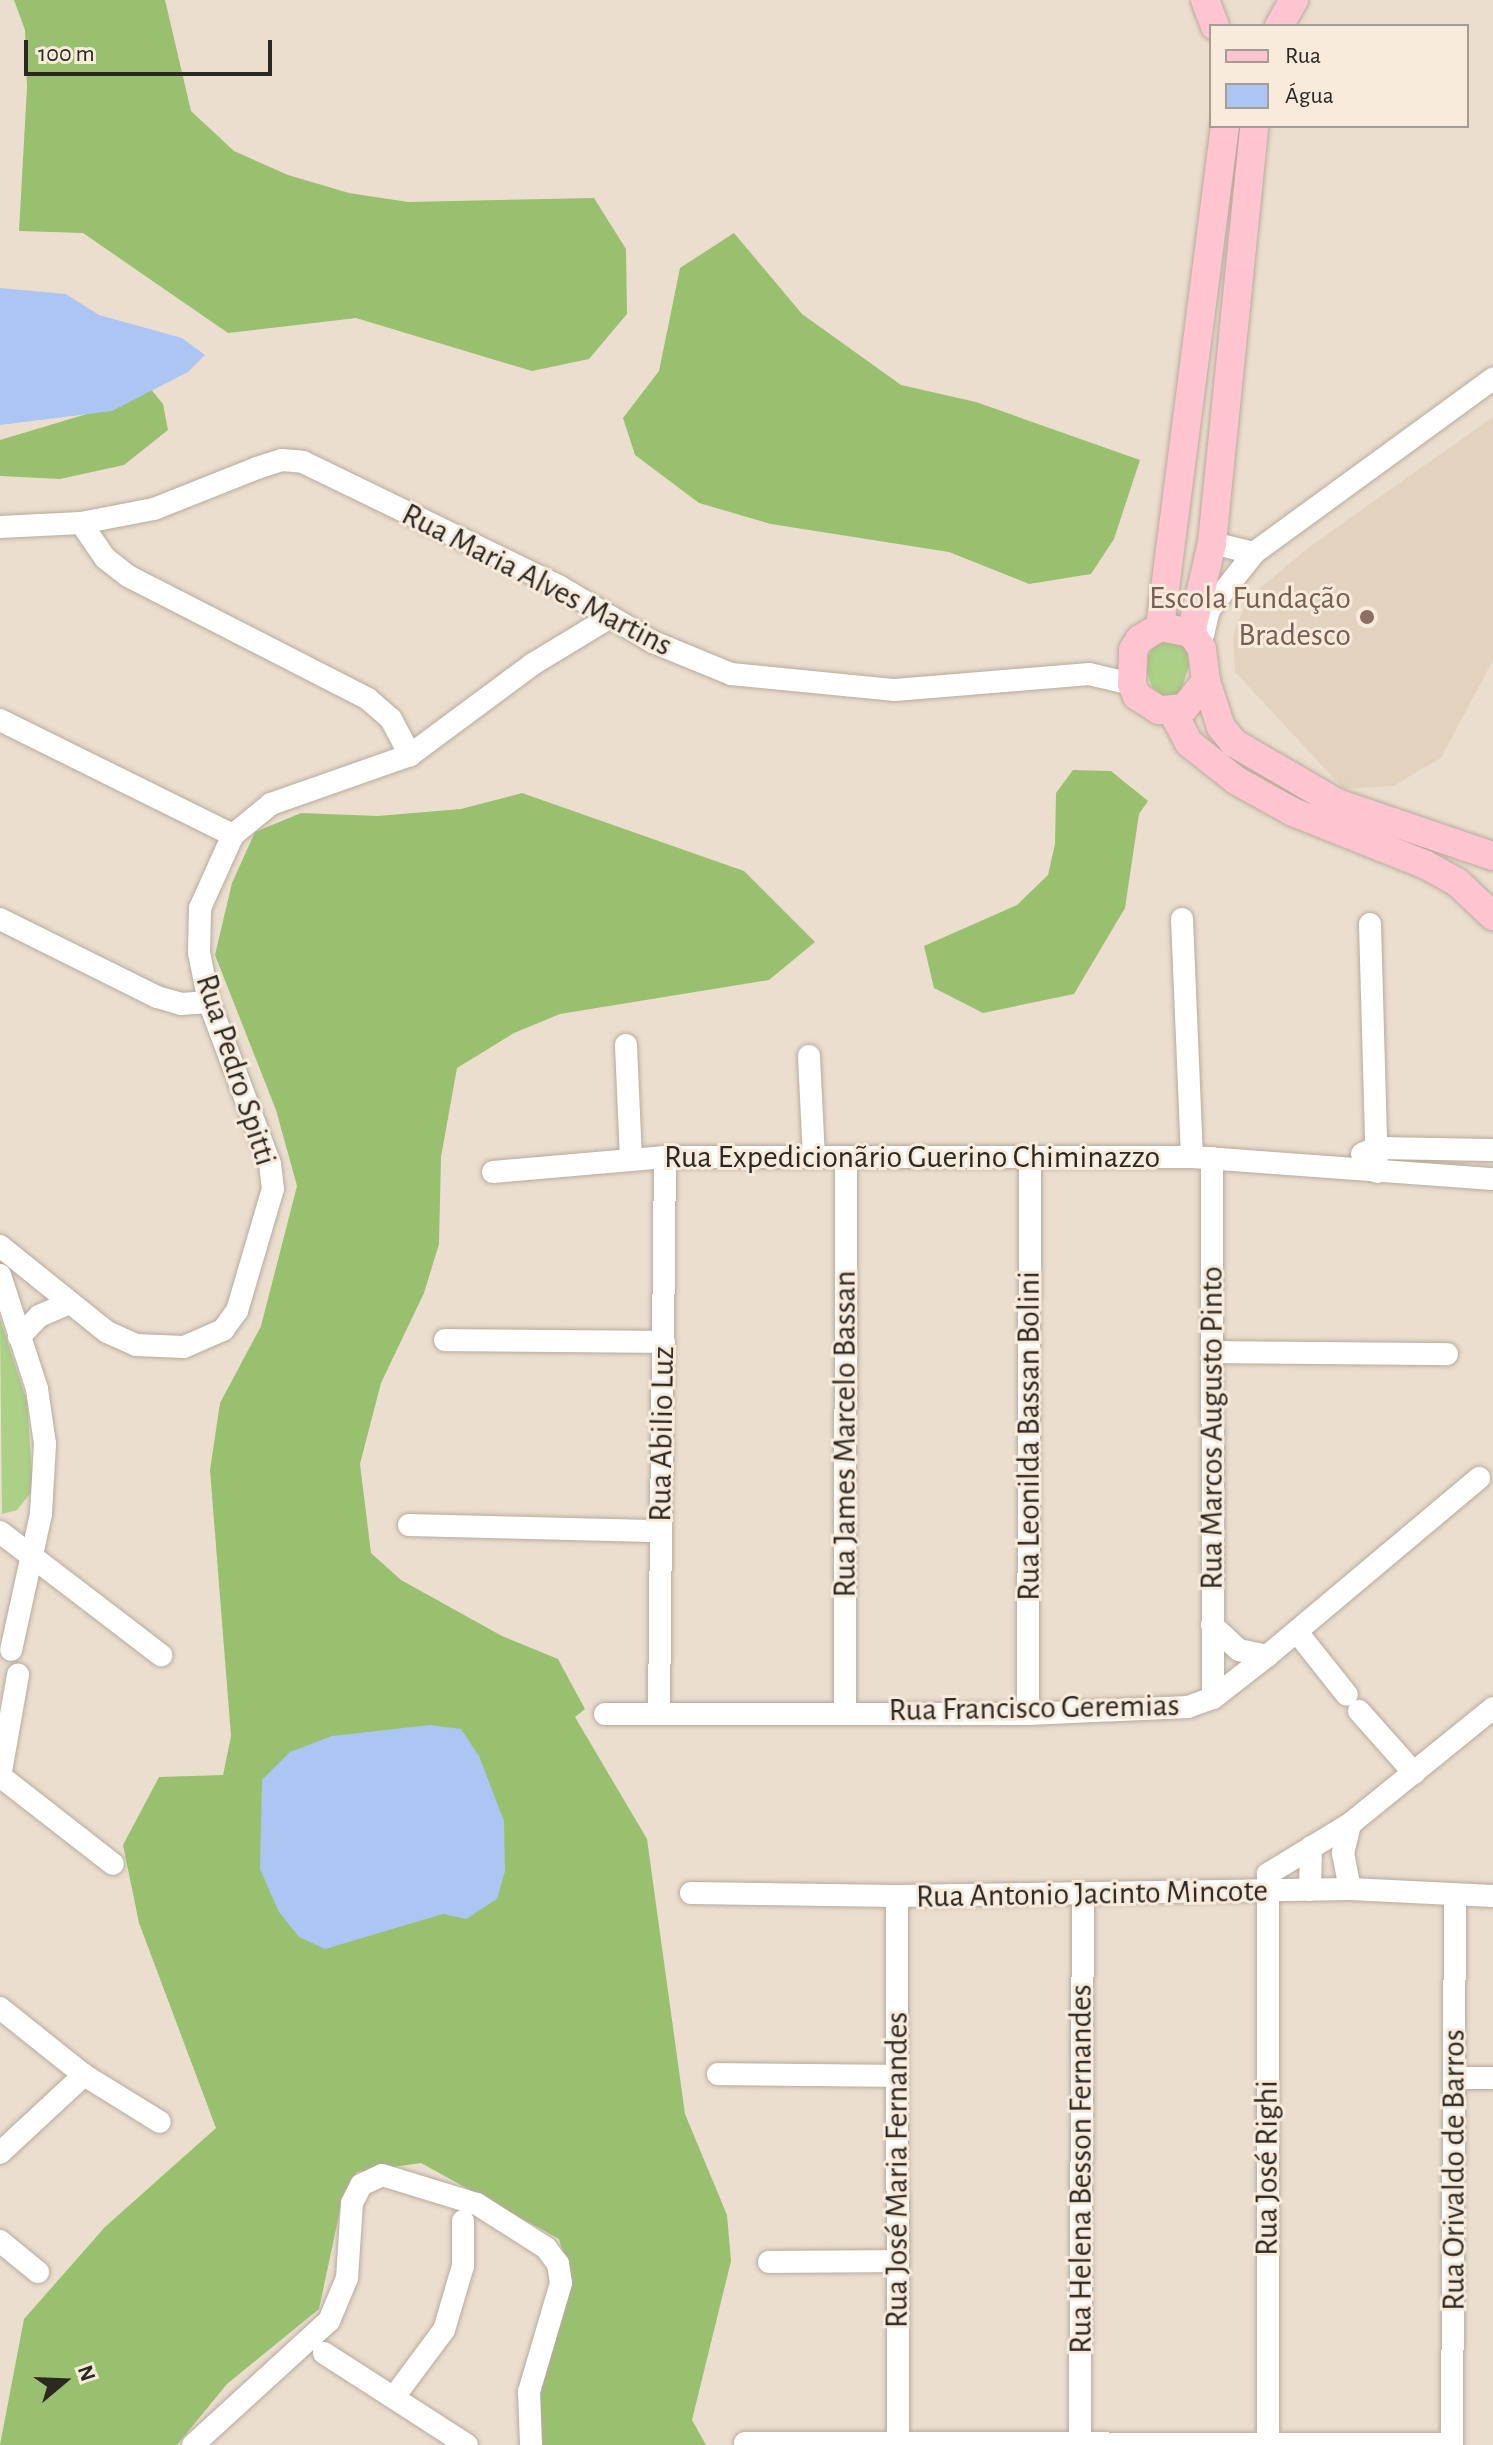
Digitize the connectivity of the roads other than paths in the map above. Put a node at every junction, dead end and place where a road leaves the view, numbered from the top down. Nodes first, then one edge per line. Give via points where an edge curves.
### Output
1 (1205, 0) edge
2 (1214, 24) edge
3 (1225, 128) edge
4 (1254, 128) edge
5 (1493, 379) edge
6 (81, 523) junction
7 (0, 527) edge
8 (1212, 543) junction
9 (1254, 553) junction
10 (607, 619) junction
11 (1160, 627) junction
12 (1197, 641) junction
13 (1133, 650) junction
14 (1089, 674) junction
15 (1206, 681) junction
16 (1132, 684) junction
17 (1172, 711) junction
18 (0, 720) edge
19 (410, 755) junction
20 (233, 835) junction
21 (1493, 856) edge
22 (1493, 896) edge
23 (1493, 908) edge
24 (1493, 916) edge
25 (0, 919) edge
26 (1182, 919) dead end
27 (1370, 924) dead end
28 (209, 1002) junction
29 (626, 1045) dead end
30 (809, 1056) dead end
31 (1376, 1148) junction
32 (1493, 1150) edge
33 (665, 1157) junction
34 (814, 1157) junction
35 (846, 1157) junction
36 (631, 1158) junction
37 (1202, 1158) junction
38 (1030, 1159) junction
39 (1332, 1166) junction
40 (493, 1172) dead end
41 (1377, 1172) junction
42 (1493, 1179) edge
43 (0, 1246) edge
44 (0, 1275) edge
45 (70, 1303) junction
46 (19, 1337) junction
47 (445, 1340) dead end
48 (664, 1342) junction
49 (1213, 1352) junction
50 (1447, 1354) dead end
51 (1479, 1478) dead end
52 (409, 1525) dead end
53 (660, 1531) junction
54 (0, 1532) edge
55 (31, 1556) junction
56 (1212, 1625) junction
57 (1297, 1632) junction
58 (11, 1650) dead end
59 (161, 1655) dead end
60 (1267, 1656) junction
61 (18, 1675) dead end
62 (1213, 1698) junction
63 (1493, 1708) edge
64 (659, 1711) junction
65 (845, 1711) junction
66 (605, 1714) dead end
67 (1028, 1714) junction
68 (1414, 1773) junction
69 (0, 1776) edge
70 (1350, 1824) junction
71 (1311, 1847) junction
72 (113, 1864) dead end
73 (1350, 1889) junction
74 (1310, 1890) junction
75 (1265, 1891) junction
76 (691, 1893) dead end
77 (1083, 1895) junction
78 (897, 1896) junction
79 (1455, 1896) junction
80 (1493, 1896) edge
81 (0, 2008) edge
82 (718, 2074) dead end
83 (84, 2075) junction
84 (897, 2076) junction
85 (1455, 2078) junction
86 (1493, 2078) edge
87 (160, 2122) dead end
88 (0, 2153) edge
89 (463, 2221) dead end
90 (0, 2241) edge
91 (897, 2261) junction
92 (769, 2262) dead end
93 (38, 2272) dead end
94 (324, 2353) dead end
95 (394, 2397) junction
96 (1080, 2442) junction
97 (745, 2443) edge
98 (898, 2443) edge
99 (1268, 2443) edge
100 (193, 2445) edge
101 (467, 2445) edge
102 (531, 2445) edge
103 (1452, 2445) edge

1 - 2 main road
3 - 11 main road
4 - 8 main road
5 - 9 street
6 - 7 street, Rua Maria Alves Martins
6 - 10 street, Rua Maria Alves Martins via 154,509 282,460 303,462 560,587
6 - 19 street via 105,558 128,576 368,699 391,719
8 - 9 street
8 - 12 main road
9 - 12 street via 1209,610
10 - 14 street, Rua Maria Alves Martins via 731,674 773,681 895,690
10 - 19 street, Rua Pedro Spitti via 533,664
11 - 12 main road
11 - 13 main road
12 - 15 main road
13 - 14 street, Rua Maria Alves Martins
13 - 16 main road
14 - 16 street, Rua Maria Alves Martins
15 - 17 main road via 1194,702
15 - 21 main road via 1221,727 1253,757 1370,817
16 - 17 main road via 1147,705
17 - 24 main road via 1189,743 1237,781 1293,812 1426,865 1457,882
18 - 20 street
19 - 20 street, Rua Pedro Spitti via 271,804
20 - 28 street, Rua Pedro Spitti via 200,908 199,953
22 - 23 main road
25 - 28 street via 157,997 181,1004
26 - 37 street, Rua Marcos Augusto Pinto
27 - 31 street
28 - 45 street, Rua Pedro Spitti via 270,1164 273,1189 237,1311 223,1330 206,1339 160,1350 107,1332
29 - 36 street
30 - 34 street
31 - 32 street
31 - 39 street, Rua Expedicionãrio Guerino Chiminazzo
31 - 41 street
33 - 34 street, Rua Expedicionãrio Guerino Chiminazzo
33 - 36 street, Rua Expedicionãrio Guerino Chiminazzo
33 - 48 street, Rua Abilio Luz
34 - 35 street, Rua Expedicionãrio Guerino Chiminazzo
35 - 38 street, Rua Expedicionãrio Guerino Chiminazzo
35 - 65 street, Rua James Marcelo Bassan
36 - 40 street, Rua Expedicionãrio Guerino Chiminazzo
37 - 38 street, Rua Expedicionãrio Guerino Chiminazzo
37 - 39 street, Rua Expedicionãrio Guerino Chiminazzo
37 - 49 street, Rua Marcos Augusto Pinto
38 - 67 street, Rua Leonilda Bassan Bolini
39 - 41 street, Rua Expedicionãrio Guerino Chiminazzo
41 - 42 street, Rua Expedicionãrio Guerino Chiminazzo
43 - 45 street, Rua Pedro Spitti
44 - 46 street
45 - 46 street via 39,1316
46 - 55 street via 37,1389 45,1444 44,1493
47 - 48 street
48 - 53 street, Rua Abilio Luz
49 - 50 street
49 - 56 street, Rua Marcos Augusto Pinto
51 - 57 street, Rua Francisco Geremias
52 - 53 street
53 - 64 street, Rua Abilio Luz
54 - 55 street
55 - 58 street
55 - 59 street
56 - 60 street via 1239,1650
56 - 62 street, Rua Marcos Augusto Pinto
57 - 60 street, Rua Francisco Geremias
57 - 68 street
60 - 62 street, Rua Francisco Geremias
61 - 69 street
62 - 67 street, Rua Francisco Geremias via 1159,1711
63 - 68 street
64 - 65 street, Rua Francisco Geremias
64 - 66 street, Rua Francisco Geremias
65 - 67 street, Rua Francisco Geremias
68 - 70 street
69 - 72 street
70 - 71 street
70 - 73 street via 1343,1853
71 - 74 street
71 - 75 street via 1273,1866
73 - 74 street, Rua Antonio Jacinto Mincote
73 - 79 street, Rua Antonio Jacinto Mincote
74 - 75 street, Rua Antonio Jacinto Mincote
75 - 77 street, Rua Antonio Jacinto Mincote
75 - 99 street, Rua José Righi
76 - 78 street, Rua Antonio Jacinto Mincote
77 - 78 street, Rua Antonio Jacinto Mincote
77 - 96 street, Rua Helena Besson Fernandes
78 - 84 street, Rua José Maria Fernandes
79 - 80 street, Rua Antonio Jacinto Mincote
79 - 85 street, Rua Orivaldo de Barros
81 - 83 street
82 - 84 street
83 - 87 street
83 - 88 street
84 - 91 street, Rua José Maria Fernandes
85 - 86 street
85 - 103 street, Rua Orivaldo de Barros
89 - 95 street via 463,2266 444,2330
90 - 93 street
91 - 92 street
91 - 98 street, Rua José Maria Fernandes
94 - 95 street
95 - 101 street
96 - 98 street
96 - 99 street
97 - 98 street
99 - 103 street
100 - 102 street via 329,2321 347,2278 352,2203 361,2185 382,2175 477,2204 546,2248 558,2264 561,2283 529,2392

